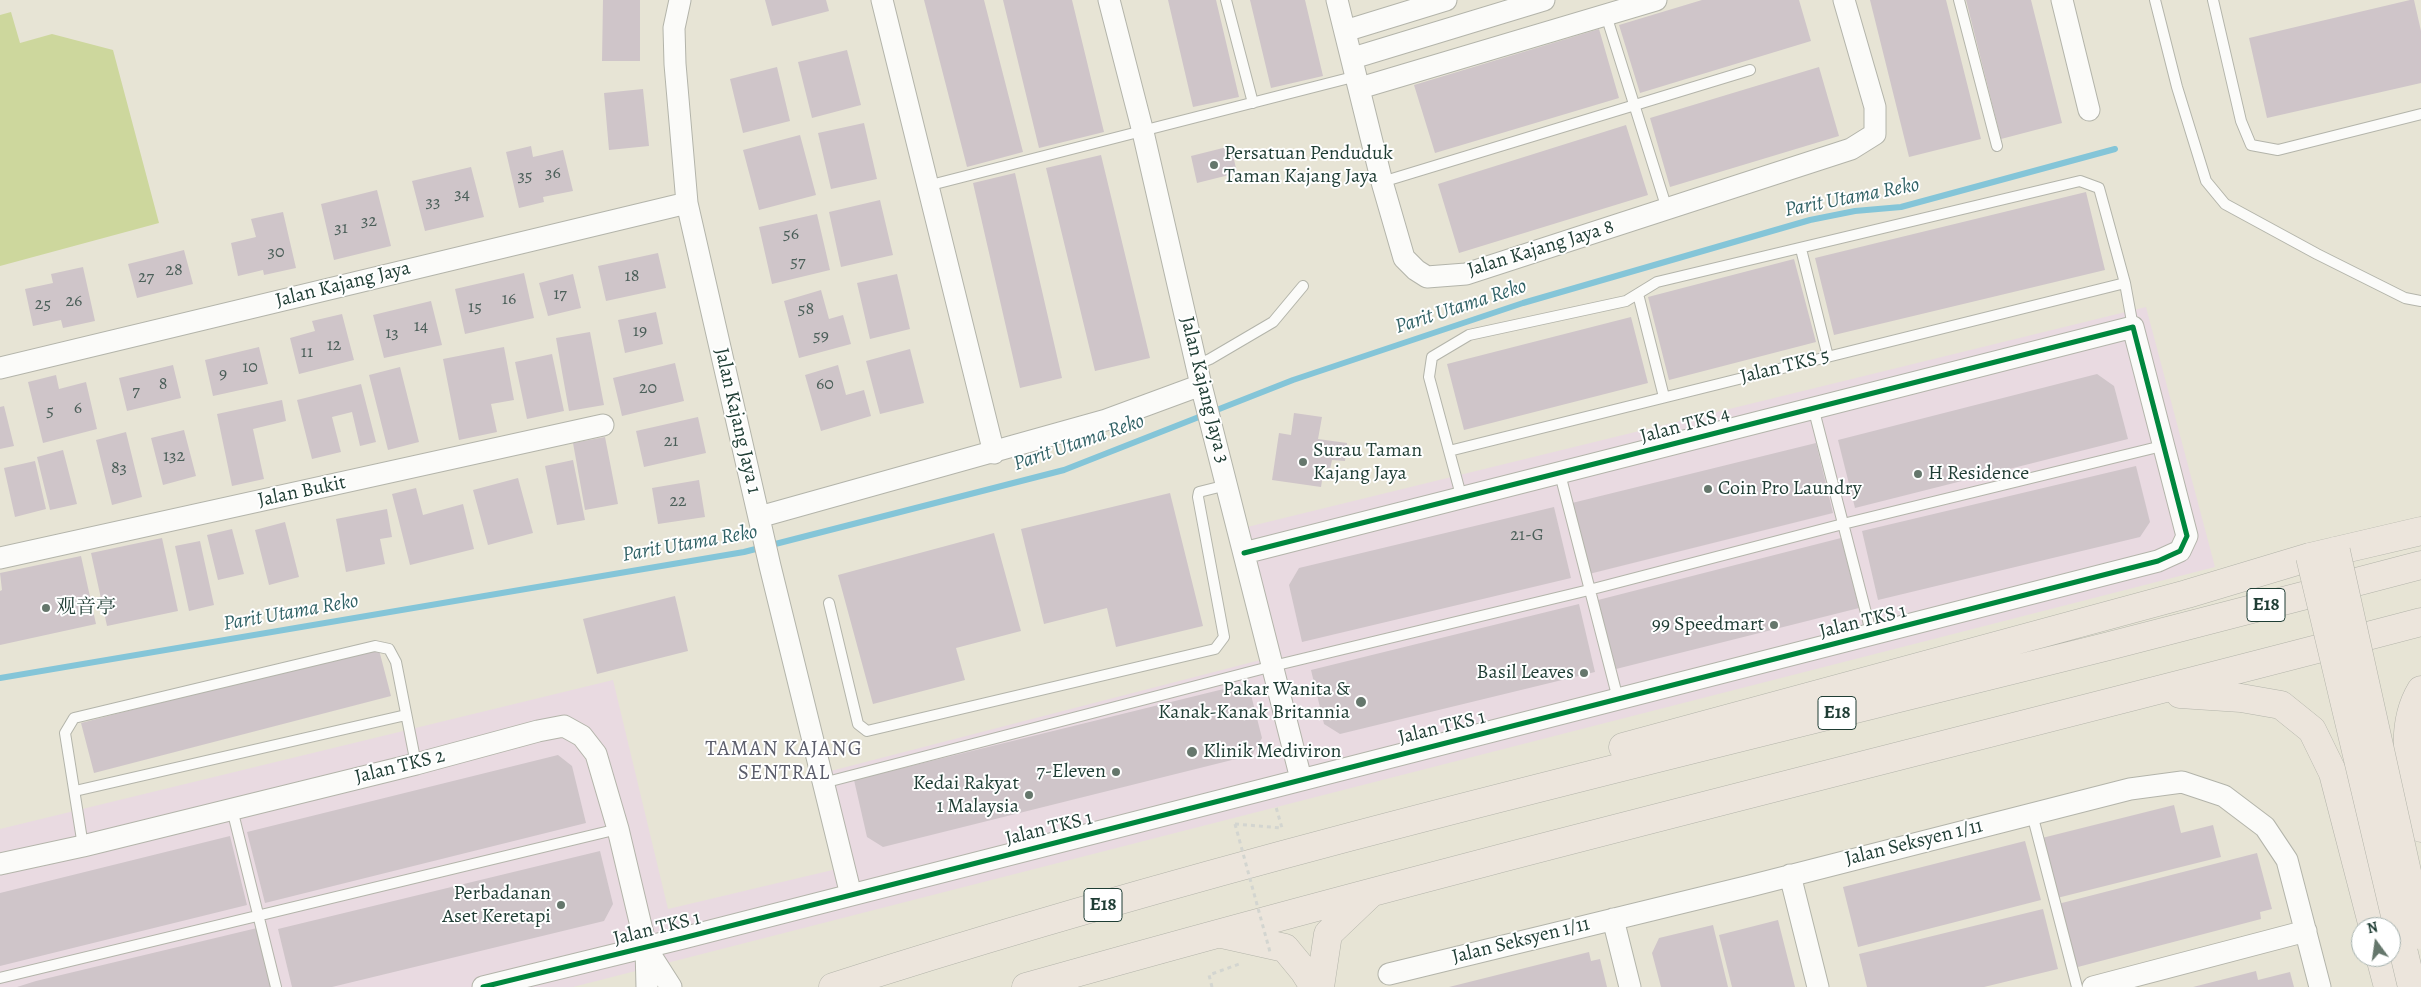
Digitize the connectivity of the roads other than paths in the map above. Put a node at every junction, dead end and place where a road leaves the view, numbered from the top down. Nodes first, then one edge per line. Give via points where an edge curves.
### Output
1 (680, 0) edge
2 (882, 0) edge
3 (1109, 0) edge
4 (1226, 0) edge
5 (1337, 0) edge
6 (1446, 0) edge
7 (1544, 0) edge
8 (1656, 0) edge
9 (1844, 0) edge
10 (1959, 0) edge
11 (2062, 0) edge
12 (2155, 0) edge
13 (2213, 0) edge
14 (1606, 15) junction
15 (1345, 31) junction
16 (1750, 70) dead end
17 (1357, 74) junction
18 (1254, 103) junction
19 (1634, 106) junction
20 (2089, 110) dead end
21 (2421, 114) edge
22 (1143, 132) junction
23 (1997, 146) dead end
24 (1382, 182) junction
25 (927, 186) junction
26 (687, 203) junction
27 (1667, 209) junction
28 (1801, 249) junction
29 (2125, 283) junction
30 (1303, 286) dead end
31 (1638, 294) junction
32 (2421, 301) edge
33 (2133, 327) junction
34 (1828, 357) junction
35 (1196, 365) junction
36 (0, 368) edge
37 (1202, 388) junction
38 (1664, 397) junction
39 (1812, 407) junction
40 (603, 425) dead end
41 (2162, 446) junction
42 (1449, 451) junction
43 (994, 453) junction
44 (1560, 474) junction
45 (1227, 485) junction
46 (1462, 499) junction
47 (760, 521) junction
48 (1843, 524) junction
49 (2421, 531) edge
50 (2336, 551) junction
51 (1244, 553) junction
52 (2310, 557) junction
53 (0, 558) edge
54 (2421, 565) edge
55 (1589, 590) junction
56 (829, 603) dead end
57 (2421, 622) edge
58 (1872, 636) junction
59 (1273, 666) junction
60 (2421, 690) edge
61 (1618, 699) junction
62 (2128, 699) junction
63 (406, 715) junction
64 (416, 764) junction
65 (1301, 779) junction
66 (1563, 780) junction
67 (823, 783) junction
68 (74, 791) junction
69 (232, 809) junction
70 (2032, 814) junction
71 (2421, 828) edge
72 (618, 829) junction
73 (82, 846) junction
74 (0, 864) edge
75 (1790, 875) junction
76 (1373, 891) junction
77 (851, 895) junction
78 (258, 915) junction
79 (2370, 917) edge
80 (1613, 919) junction
81 (2306, 931) junction
82 (1217, 933) junction
83 (2421, 935) edge
84 (646, 948) junction
85 (2383, 967) edge
86 (1389, 974) dead end
87 (0, 978) edge
88 (276, 987) edge
89 (483, 987) edge
90 (647, 987) edge
91 (671, 987) edge
92 (833, 987) edge
93 (1026, 987) edge
94 (1314, 987) edge
95 (1320, 987) edge
96 (1630, 987) edge
97 (1818, 987) edge
98 (2078, 987) edge
99 (2093, 987) edge
100 (2320, 987) edge
101 (2388, 987) edge
102 (2412, 987) edge

1 - 26 street, Jalan Kajang Jaya 1 via 674,28 675,64
2 - 25 street
3 - 22 street, Jalan Kajang Jaya 3
4 - 18 lane
5 - 15 street, Jalan Kajang Jaya 8
6 - 15 street
7 - 17 street
8 - 14 street
9 - 27 street, Jalan Kajang Jaya 8 via 1875,106 1875,134 1851,149
10 - 23 lane
11 - 20 street
12 - 32 lane via 2206,181 2224,204 2405,298
13 - 21 lane via 2241,121 2251,145 2278,150
14 - 17 street
14 - 19 lane
15 - 17 street, Jalan Kajang Jaya 8
16 - 19 lane
17 - 18 lane
17 - 24 street, Jalan Kajang Jaya 8
18 - 22 lane
19 - 24 lane
19 - 27 lane
22 - 25 lane
22 - 35 street, Jalan Kajang Jaya 3
24 - 27 street, Jalan Kajang Jaya 8 via 1404,258 1427,276 1466,274
25 - 43 street
26 - 36 street, Jalan Kajang Jaya
26 - 47 street, Jalan Kajang Jaya 1
28 - 29 lane via 2080,181 2099,188
28 - 31 lane via 1657,282
28 - 34 lane
29 - 33 lane
29 - 34 lane, Jalan TKS 5
30 - 35 lane via 1273,322
31 - 38 lane
31 - 42 lane via 1626,301 1469,335 1432,357 1429,377
33 - 39 street, Jalan TKS 4
33 - 41 street, Jalan TKS 1
34 - 38 lane, Jalan TKS 5
35 - 37 street, Jalan Kajang Jaya 3
37 - 43 street
37 - 45 street, Jalan Kajang Jaya 3
38 - 42 lane, Jalan TKS 5
39 - 44 street, Jalan TKS 4
39 - 48 lane
40 - 53 street, Jalan Bukit
41 - 48 lane
41 - 58 street, Jalan TKS 1 via 2187,536 2180,551 2158,561
42 - 46 lane
43 - 47 street
44 - 46 street, Jalan TKS 4
44 - 55 lane
45 - 51 street, Jalan Kajang Jaya 3
45 - 56 lane via 1199,492 1198,497 1224,637 1216,649 867,731 858,724
46 - 51 street, Jalan TKS 4
47 - 67 street, Jalan Kajang Jaya 1
48 - 55 lane
48 - 58 lane
49 - 50 highway
50 - 52 highway
50 - 83 highway, bridge
51 - 59 street, Jalan Kajang Jaya 3
52 - 66 highway via 2187,594 1604,752
52 - 102 highway, bridge
54 - 66 highway, E18
55 - 59 lane
55 - 61 lane
57 - 62 highway
58 - 61 street, Jalan TKS 1
59 - 65 street, Jalan Kajang Jaya 3
59 - 67 lane
60 - 71 highway via 2408,726 2408,765
61 - 65 street, Jalan TKS 1
62 - 76 highway
62 - 79 highway via 2192,693 2241,698 2281,705 2312,730 2334,773
63 - 64 lane
63 - 68 lane
63 - 68 lane via 396,662 389,649 375,646 74,718 65,733
64 - 69 street, Jalan TKS 2
64 - 72 street, Jalan TKS 2 via 564,726 582,736 596,754
65 - 77 street, Jalan TKS 1
66 - 92 highway, E18 via 1316,845 969,943
67 - 77 street, Jalan Kajang Jaya 1
68 - 73 lane
69 - 73 street, Jalan TKS 2
69 - 78 lane
70 - 75 street, Jalan Seksyen 1/11
70 - 81 street, Jalan Seksyen 1/11 via 2130,789 2182,782 2224,796 2265,827 2287,860
70 - 98 lane
72 - 78 lane
72 - 84 street, Jalan TKS 2
73 - 74 street, Jalan TKS 2
75 - 80 street, Jalan Seksyen 1/11
75 - 97 street
76 - 82 highway
76 - 95 highway via 1328,934
77 - 84 street, Jalan TKS 1
78 - 87 lane
78 - 88 lane
80 - 86 street, Jalan Seksyen 1/11
80 - 96 street
81 - 99 street
81 - 100 street, Jalan Seksyen 1/11
82 - 93 highway
82 - 94 highway via 1285,948
84 - 89 street, Jalan TKS 1
84 - 90 street, Jalan TKS 2
84 - 91 street, Jalan TKS 2
85 - 101 highway

